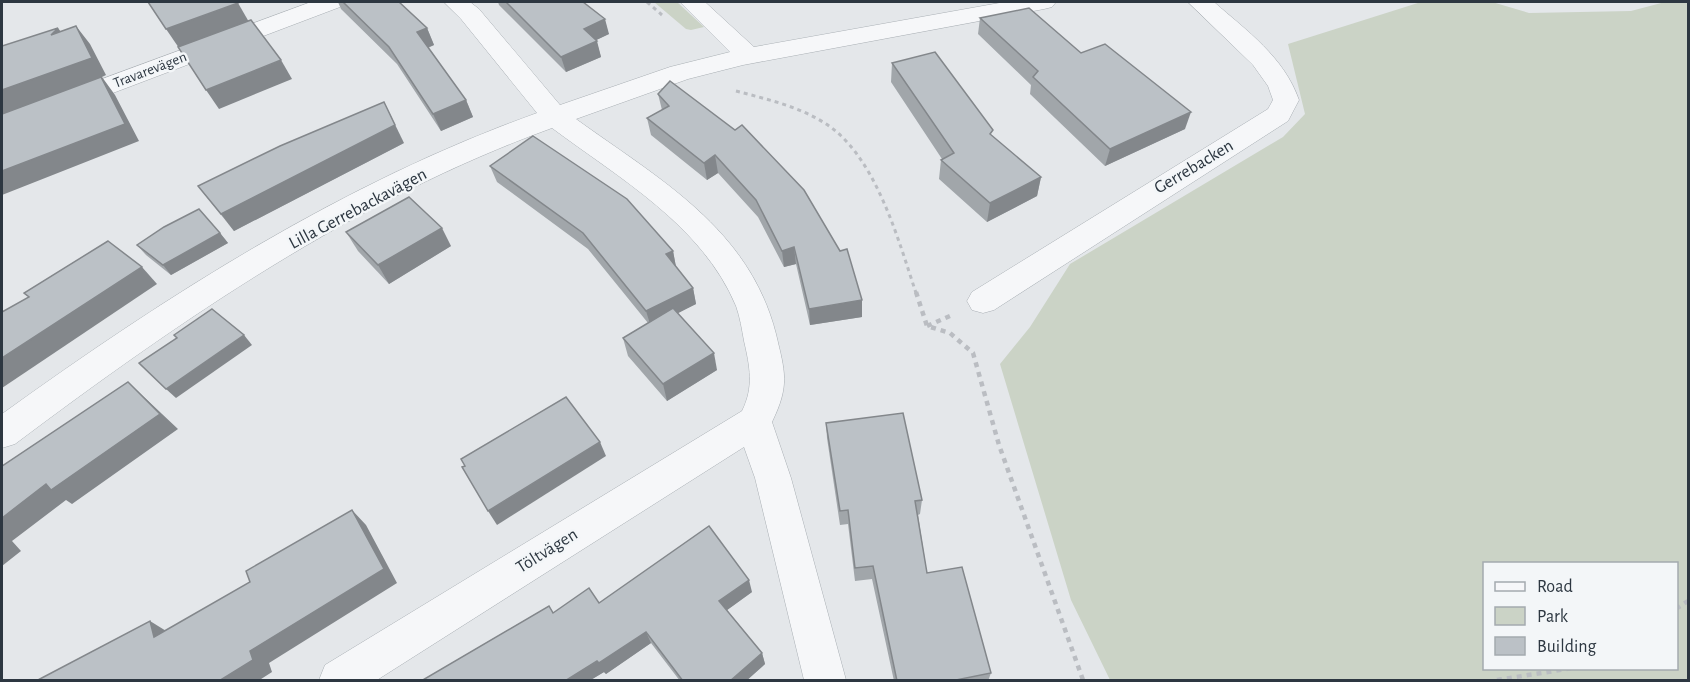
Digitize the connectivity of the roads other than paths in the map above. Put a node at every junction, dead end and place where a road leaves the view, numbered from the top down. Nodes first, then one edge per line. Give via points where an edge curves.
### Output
1 (332, 2) edge
2 (456, 2) edge
3 (692, 2) edge
4 (1044, 2) edge
5 (1200, 2) edge
6 (749, 56) junction
7 (553, 115) junction
8 (2, 126) edge
9 (983, 301) dead end
10 (754, 422) junction
11 (2, 433) edge
12 (340, 681) edge
13 (825, 681) edge

1 - 8 street, Travarevägen
2 - 7 street
3 - 6 street
4 - 6 street
5 - 9 street, Gerrebacken via 1261,58 1283,84 1286,100 1278,115
6 - 7 street, Lilla Gerrebackavägen via 698,68
7 - 10 street via 685,213 735,272 753,308 769,376
7 - 11 street, Lilla Gerrebackavägen via 370,199 293,241 188,305
10 - 12 street, Töltvägen
10 - 13 street

